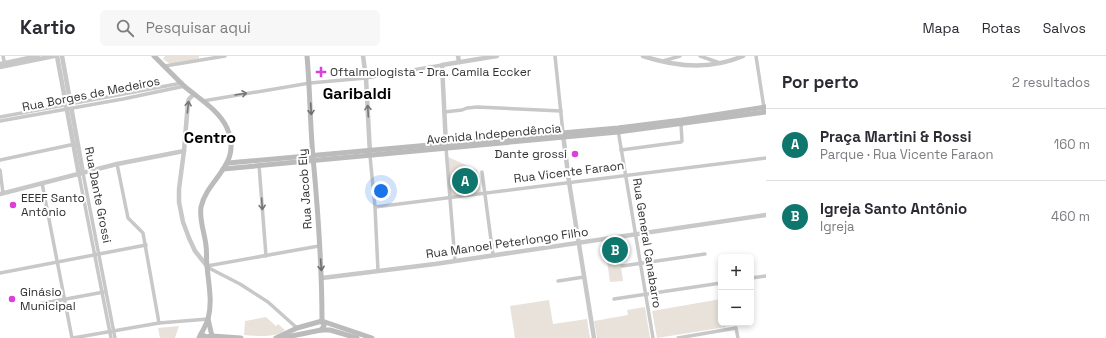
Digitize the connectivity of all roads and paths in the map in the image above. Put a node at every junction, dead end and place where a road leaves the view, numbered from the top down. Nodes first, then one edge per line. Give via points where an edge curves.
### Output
1 (3, 56) edge
2 (39, 56) edge
3 (54, 56) edge
4 (57, 56) edge
5 (62, 56) edge
6 (154, 56) edge
7 (225, 56) edge
8 (307, 56) edge
9 (363, 56) edge
10 (458, 56) edge
11 (497, 56) edge
12 (555, 56) edge
13 (643, 56) edge
14 (680, 56) edge
15 (700, 56) edge
16 (743, 56) edge
17 (756, 56) edge
18 (201, 58) edge
19 (459, 62) junction
20 (660, 62) junction
21 (721, 63) junction
22 (2, 65) edge
23 (442, 65) junction
24 (165, 66) junction
25 (366, 78) junction
26 (310, 83) junction
27 (184, 85) junction
28 (194, 94) junction
29 (203, 101) junction
30 (69, 106) junction
31 (765, 109) edge
32 (561, 110) junction
33 (444, 112) junction
34 (28, 114) junction
35 (0, 117) edge
36 (0, 121) edge
37 (681, 124) junction
38 (618, 130) junction
39 (564, 135) junction
40 (76, 144) junction
41 (446, 146) junction
42 (621, 150) junction
43 (184, 151) junction
44 (370, 153) junction
45 (313, 158) junction
46 (766, 158) edge
47 (0, 160) edge
48 (228, 163) junction
49 (117, 164) junction
50 (259, 166) junction
51 (223, 169) junction
52 (0, 170) edge
53 (482, 172) dead end
54 (81, 174) junction
55 (626, 175) junction
56 (569, 182) junction
57 (42, 183) junction
58 (2, 193) edge
59 (485, 194) junction
60 (450, 198) junction
61 (375, 207) junction
62 (766, 215) edge
63 (636, 234) junction
64 (579, 243) junction
65 (146, 246) junction
66 (319, 246) junction
67 (705, 254) dead end
68 (97, 255) junction
69 (493, 255) junction
70 (266, 256) junction
71 (455, 261) junction
72 (58, 262) junction
73 (640, 263) junction
74 (207, 266) junction
75 (622, 266) dead end
76 (378, 271) junction
77 (0, 273) edge
78 (766, 276) edge
79 (584, 277) junction
80 (322, 278) junction
81 (754, 278) edge
82 (558, 281) dead end
83 (718, 283) edge
84 (104, 292) junction
85 (646, 294) junction
86 (65, 299) junction
87 (614, 299) dead end
88 (28, 306) dead end
89 (208, 318) junction
90 (322, 321) junction
91 (159, 323) junction
92 (310, 323) junction
93 (297, 328) junction
94 (321, 330) junction
95 (112, 331) junction
96 (309, 332) junction
97 (200, 334) edge
98 (700, 336) edge
99 (211, 337) edge
100 (73, 338) edge
101 (111, 338) edge
102 (115, 338) edge
103 (241, 338) edge
104 (276, 338) edge
105 (282, 338) edge
106 (310, 338) edge
107 (357, 338) edge
108 (372, 338) edge
109 (594, 338) edge
110 (653, 338) edge
111 (678, 338) edge
112 (738, 338) edge

1 - 22 street
2 - 22 street
3 - 22 street
4 - 30 street, Rua Dante Grossi
5 - 30 street, Rua Dante Grossi
6 - 24 main road
7 - 18 street
8 - 26 main road, Rua Jacob Ely
9 - 25 street
10 - 19 street
11 - 19 street
12 - 32 street
13 - 20 street
14 - 20 street
15 - 21 street
16 - 21 street
17 - 31 street
18 - 24 street
19 - 23 street
20 - 21 street via 687,65
23 - 25 street
23 - 33 street
24 - 27 main road
25 - 26 street
44 -> 25 street
29 -> 26 street
26 -> 45 main road, Rua Jacob Ely
27 - 28 main road
27 - 30 street, Rua Borges de Medeiros
28 - 29 main road
43 -> 28 street via 188,102
29 - 48 main road via 227,127 231,143
30 - 34 street, Rua Borges de Medeiros
30 - 40 street, Rua Dante Grossi
31 - 37 main road, Avenida Independência
31 - 38 main road, Avenida Independência
32 - 33 street via 477,107
32 - 39 street
33 - 41 street
34 - 35 street, Rua Borges de Medeiros
34 - 36 street, Rua Borges de Medeiros
37 - 38 main road, Avenida Independência
37 - 42 street via 681,142
38 - 39 main road, Avenida Independência
38 - 42 street, Rua General Canabarro
39 - 41 main road, Avenida Independência
39 - 56 street
40 - 47 street
40 - 54 street, Rua Dante Grossi
41 - 44 main road, Avenida Independência
41 - 60 street
42 - 55 street, Rua General Canabarro
43 - 49 street
43 - 74 street via 179,202 183,222 195,251
44 - 45 main road, Avenida Independência
44 - 61 street
45 - 48 main road, Avenida Independência
45 - 50 main road, Avenida Independência
45 - 66 main road, Rua Jacob Ely
46 - 55 street, Rua Vicente Faraon
48 - 51 main road
49 - 54 street
49 - 65 street via 128,218 142,231
50 - 51 main road, Avenida Independência
50 -> 70 street
51 - 74 main road via 201,209
52 - 58 street
53 - 59 street
54 - 57 street
54 - 68 street, Rua Dante Grossi
55 - 56 street, Rua Vicente Faraon
55 - 63 street, Rua General Canabarro
56 - 59 street, Rua Vicente Faraon
56 - 64 street
57 - 58 street
57 - 72 street
59 - 60 street, Rua Vicente Faraon
59 - 69 street
60 - 61 street, Rua Vicente Faraon
60 - 71 street
61 - 76 street
62 - 63 street, Rua Manoel Peterlongo Filho
63 - 64 street, Rua Manoel Peterlongo Filho
63 - 73 street, Rua General Canabarro
64 - 69 street, Rua Manoel Peterlongo Filho
64 - 79 street
65 - 68 street
65 - 91 street
66 - 70 street
66 -> 80 main road, Rua Jacob Ely
67 - 73 street
68 - 72 street
68 - 84 street, Rua Dante Grossi
69 - 71 street, Rua Manoel Peterlongo Filho
70 - 74 street
71 - 76 street, Rua Manoel Peterlongo Filho
72 - 77 street
72 - 86 street
73 - 75 street
73 - 85 street, Rua General Canabarro
74 - 89 main road via 210,297
74 - 93 street via 264,298
76 - 80 street, Rua Manoel Peterlongo Filho
78 - 81 street
79 - 82 street
79 - 109 street
80 - 90 main road, Rua Jacob Ely
83 - 85 street
84 - 86 street
84 - 95 street, Rua Dante Grossi
85 - 87 street
85 - 110 street, Rua General Canabarro
86 - 88 street
86 - 100 street
89 - 91 street
89 - 97 main road
89 - 99 main road
90 - 92 main road
90 - 94 main road, Rua Jacob Ely via 324,326
90 - 108 main road
91 - 95 street
92 - 93 main road
92 - 96 main road via 307,327
93 - 104 main road
94 - 96 main road
94 - 107 main road
95 - 100 street
95 - 101 street, Rua Dante Grossi
95 - 102 street, Rua Dante Grossi
96 - 105 main road
96 - 106 street
97 - 99 main road via 210,331
98 - 111 street
98 - 112 street via 736,328
99 - 103 main road

